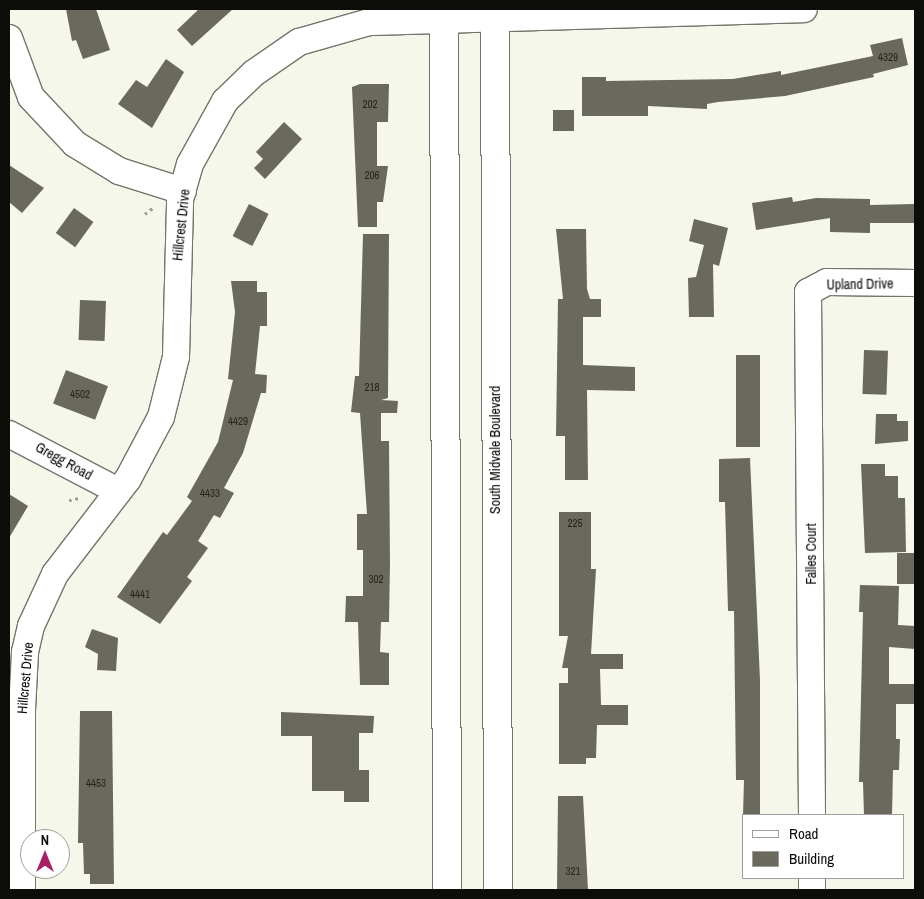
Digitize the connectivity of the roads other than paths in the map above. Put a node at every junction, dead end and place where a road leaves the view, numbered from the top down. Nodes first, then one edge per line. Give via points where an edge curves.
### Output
1 (804, 9) edge
2 (495, 13) edge
3 (444, 15) edge
4 (9, 38) edge
5 (182, 191) junction
6 (915, 284) edge
7 (808, 292) joint
8 (9, 434) edge
9 (118, 491) junction
10 (812, 814) edge
11 (22, 890) edge
12 (447, 890) edge
13 (498, 890) edge

1 - 2 street, Hillcrest Drive
2 - 3 street, Hillcrest Drive
2 - 13 main road, South Midvale Boulevard
3 - 5 street, Hillcrest Drive via 369,22 320,34 277,55 225,101 198,148
3 - 12 main road
4 - 5 street via 31,97 75,144 119,171
5 - 9 street, Hillcrest Drive via 176,241 177,349 171,389 150,440
6 - 7 street, Upland Drive via 827,282
7 - 10 street, Falles Court
8 - 9 street, Gregg Road
9 - 11 street, Hillcrest Drive via 42,597 25,652

